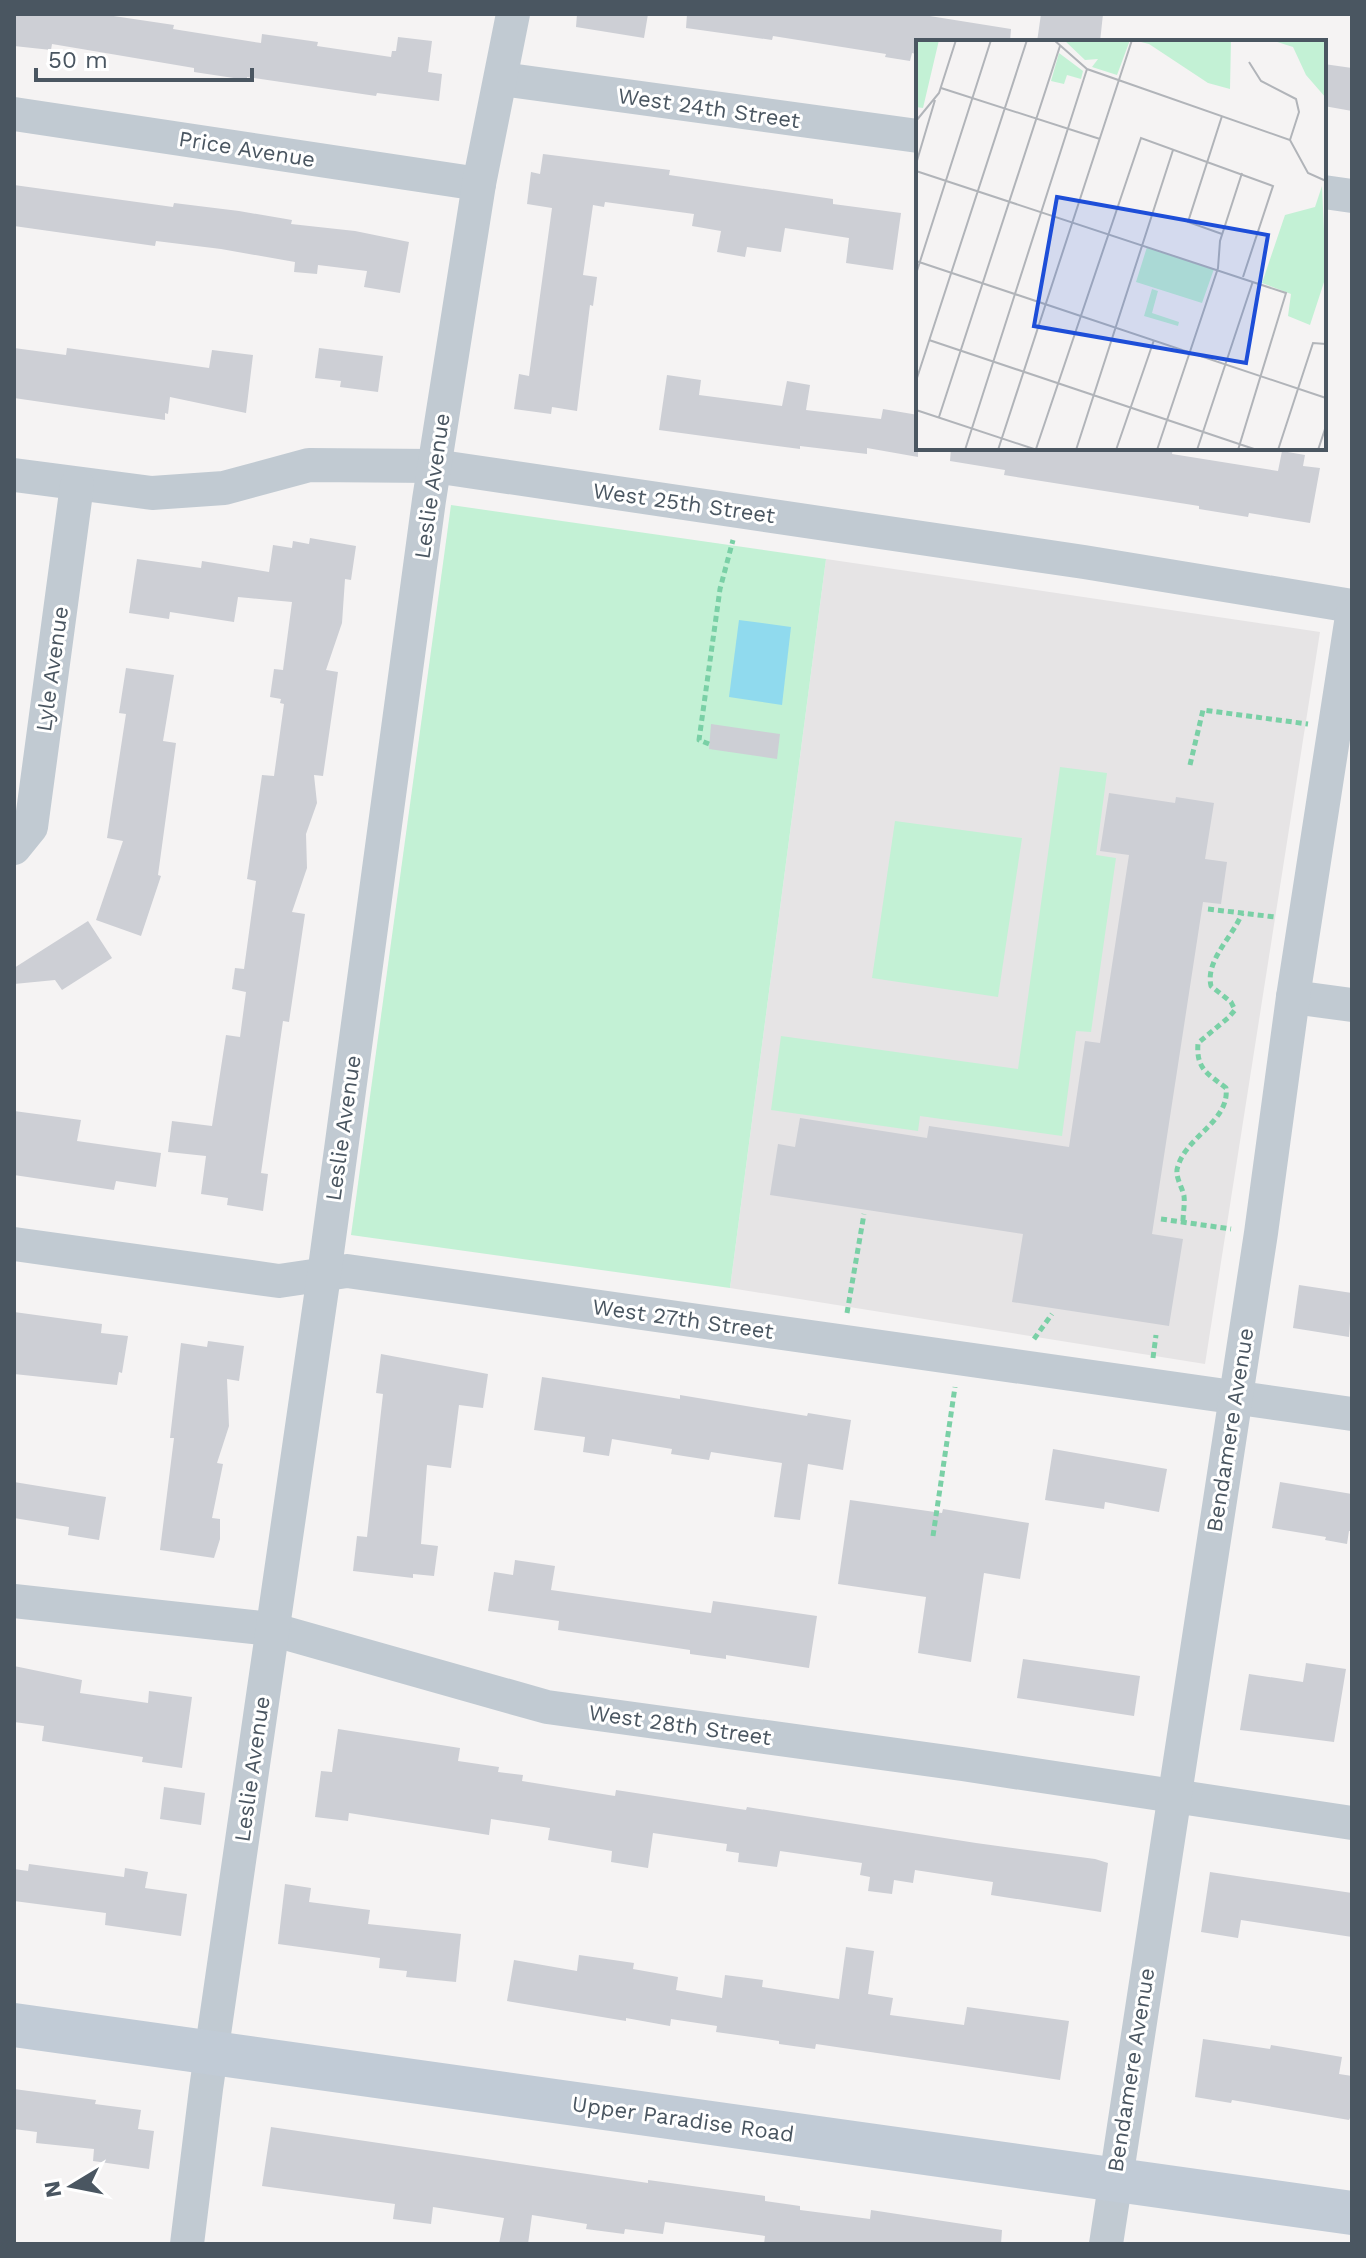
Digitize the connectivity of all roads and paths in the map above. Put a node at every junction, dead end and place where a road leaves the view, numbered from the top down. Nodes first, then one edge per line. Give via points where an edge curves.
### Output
1 (513, 14) edge
2 (501, 79) junction
3 (14, 114) edge
4 (916, 136) edge
5 (479, 184) junction
6 (1326, 192) edge
7 (1352, 196) edge
8 (434, 466) junction
9 (14, 475) edge
10 (77, 485) junction
11 (738, 511) junction
12 (1352, 606) edge
13 (1352, 616) edge
14 (1333, 728) junction
15 (709, 744) dead end
16 (1190, 765) dead end
17 (14, 848) edge
18 (1208, 909) dead end
19 (1242, 913) junction
20 (1305, 921) junction
21 (1293, 997) junction
22 (1352, 1005) edge
23 (864, 1214) dead end
24 (1161, 1219) dead end
25 (1183, 1221) junction
26 (1261, 1233) junction
27 (14, 1244) edge
28 (324, 1275) junction
29 (842, 1342) junction
30 (959, 1358) junction
31 (1235, 1398) junction
32 (1352, 1414) edge
33 (933, 1536) dead end
34 (14, 1601) edge
35 (271, 1629) junction
36 (1173, 1798) junction
37 (1352, 1823) edge
38 (14, 2025) edge
39 (212, 2052) junction
40 (1114, 2182) junction
41 (1352, 2213) edge
42 (187, 2244) edge
43 (1106, 2244) edge

1 - 2 street, Leslie Avenue
2 - 4 street, West 24th Street
2 - 5 street, Leslie Avenue
3 - 5 street, Price Avenue
5 - 8 street, Leslie Avenue
6 - 7 street
8 - 10 street, West 25th Street via 309,465 224,488 152,493
8 - 11 street, West 25th Street
8 - 28 street, Leslie Avenue
9 - 10 street, West 25th Street
10 - 17 street, Lyle Avenue via 31,827
11 - 12 street, West 25th Street
11 - 15 path via 720,589 699,740
13 - 14 street, Bendamere Avenue
14 - 16 path via 1203,710
14 - 20 street, Bendamere Avenue
18 - 19 path
19 - 20 path
19 - 25 path via 1208,974 1211,986 1235,1010 1198,1043 1197,1057 1201,1068 1226,1088 1227,1098 1178,1166
20 - 21 street, Bendamere Avenue
21 - 22 street
21 - 26 street, Bendamere Avenue
23 - 29 path
24 - 25 path
25 - 26 path
26 - 31 street, Bendamere Avenue
27 - 28 street, West 27th Street via 279,1281
28 - 29 street, West 27th Street via 347,1271
28 - 35 street, Leslie Avenue
29 - 30 street, West 27th Street
30 - 31 street, West 27th Street
30 - 33 path
31 - 32 street, West 27th Street
31 - 36 street, Bendamere Avenue
34 - 35 street, West 28th Street
35 - 36 street, West 28th Street via 547,1707
35 - 39 street, Leslie Avenue
36 - 37 street, West 28th Street
36 - 40 street, Bendamere Avenue
38 - 39 street, Upper Paradise Road
39 - 40 street, Upper Paradise Road
39 - 42 street, Leslie Avenue
40 - 41 street, Upper Paradise Road
40 - 43 street, Bendamere Avenue

